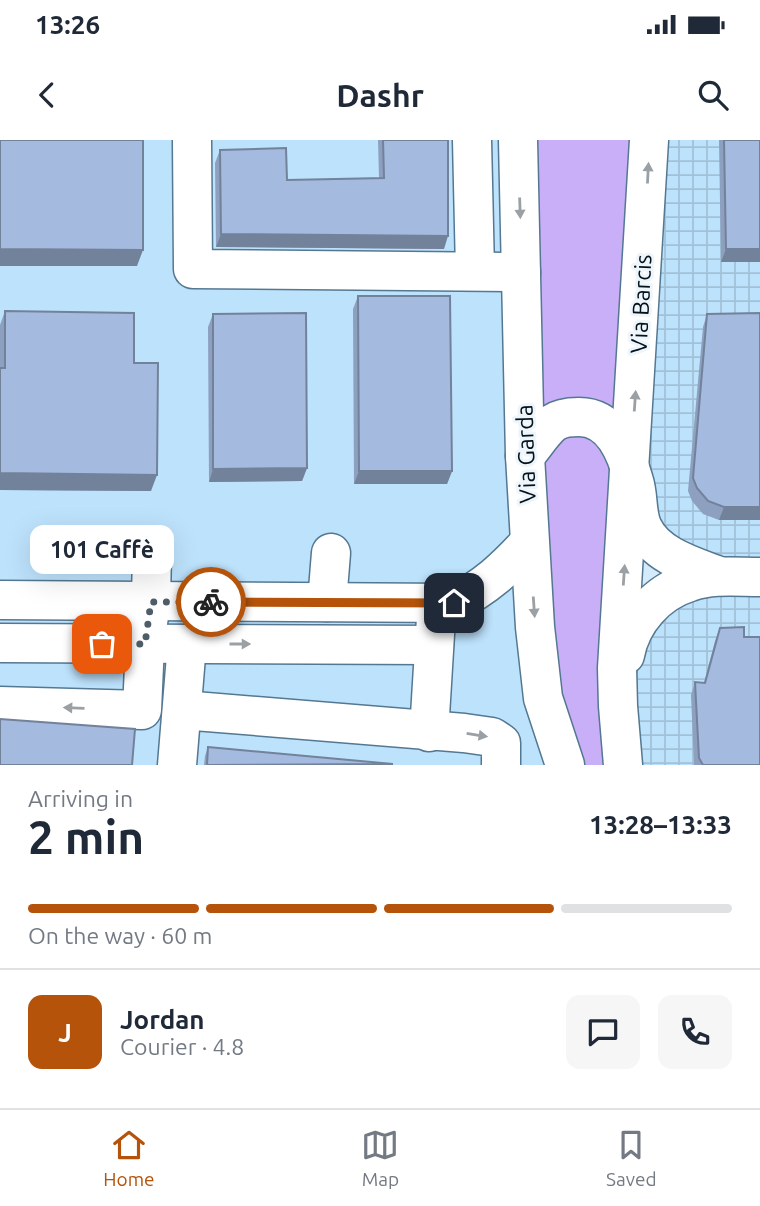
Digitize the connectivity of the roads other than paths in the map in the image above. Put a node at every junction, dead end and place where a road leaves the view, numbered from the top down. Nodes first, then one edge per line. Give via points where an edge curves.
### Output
1 (192, 140) edge
2 (472, 140) edge
3 (518, 140) edge
4 (649, 140) edge
5 (475, 271) junction
6 (521, 272) junction
7 (525, 456) junction
8 (630, 469) junction
9 (529, 543) junction
10 (152, 549) dead end
11 (331, 553) dead end
12 (719, 576) junction
13 (760, 577) edge
14 (0, 600) edge
15 (151, 602) junction
16 (327, 602) junction
17 (445, 603) junction
18 (0, 643) edge
19 (145, 644) junction
20 (187, 644) junction
21 (434, 645) junction
22 (543, 698) junction
23 (0, 706) edge
24 (618, 706) junction
25 (182, 710) junction
26 (429, 732) junction
27 (177, 765) edge
28 (501, 765) edge
29 (520, 765) edge
30 (565, 765) edge
31 (623, 765) edge

1 - 5 street via 192,270
2 - 5 street
3 -> 6 street, Via Garda
8 -> 4 street, Via Barcis
5 - 6 street
6 - 7 street, Via Garda
7 - 8 street, Via Barcis via 554,423 588,417 606,425
7 - 9 street, Via Garda
8 - 12 street via 643,529 660,549 679,561
24 -> 8 street, Via Barcis
9 - 17 street via 476,592
9 -> 22 street, Via Garda
10 - 15 street
11 - 16 street
12 - 13 street
12 - 24 street via 668,592 638,621 627,642
14 - 15 street
15 - 16 street
15 - 19 street
16 - 17 street
17 - 21 street
18 - 19 street
19 - 20 street
19 -> 23 street via 142,710
20 -> 21 street
20 - 25 street
21 - 26 street
22 - 29 street
22 - 30 street, Via Garda
24 - 31 street, Via Barcis
25 - 26 street
25 - 27 street
26 -> 28 street via 492,737 501,743

